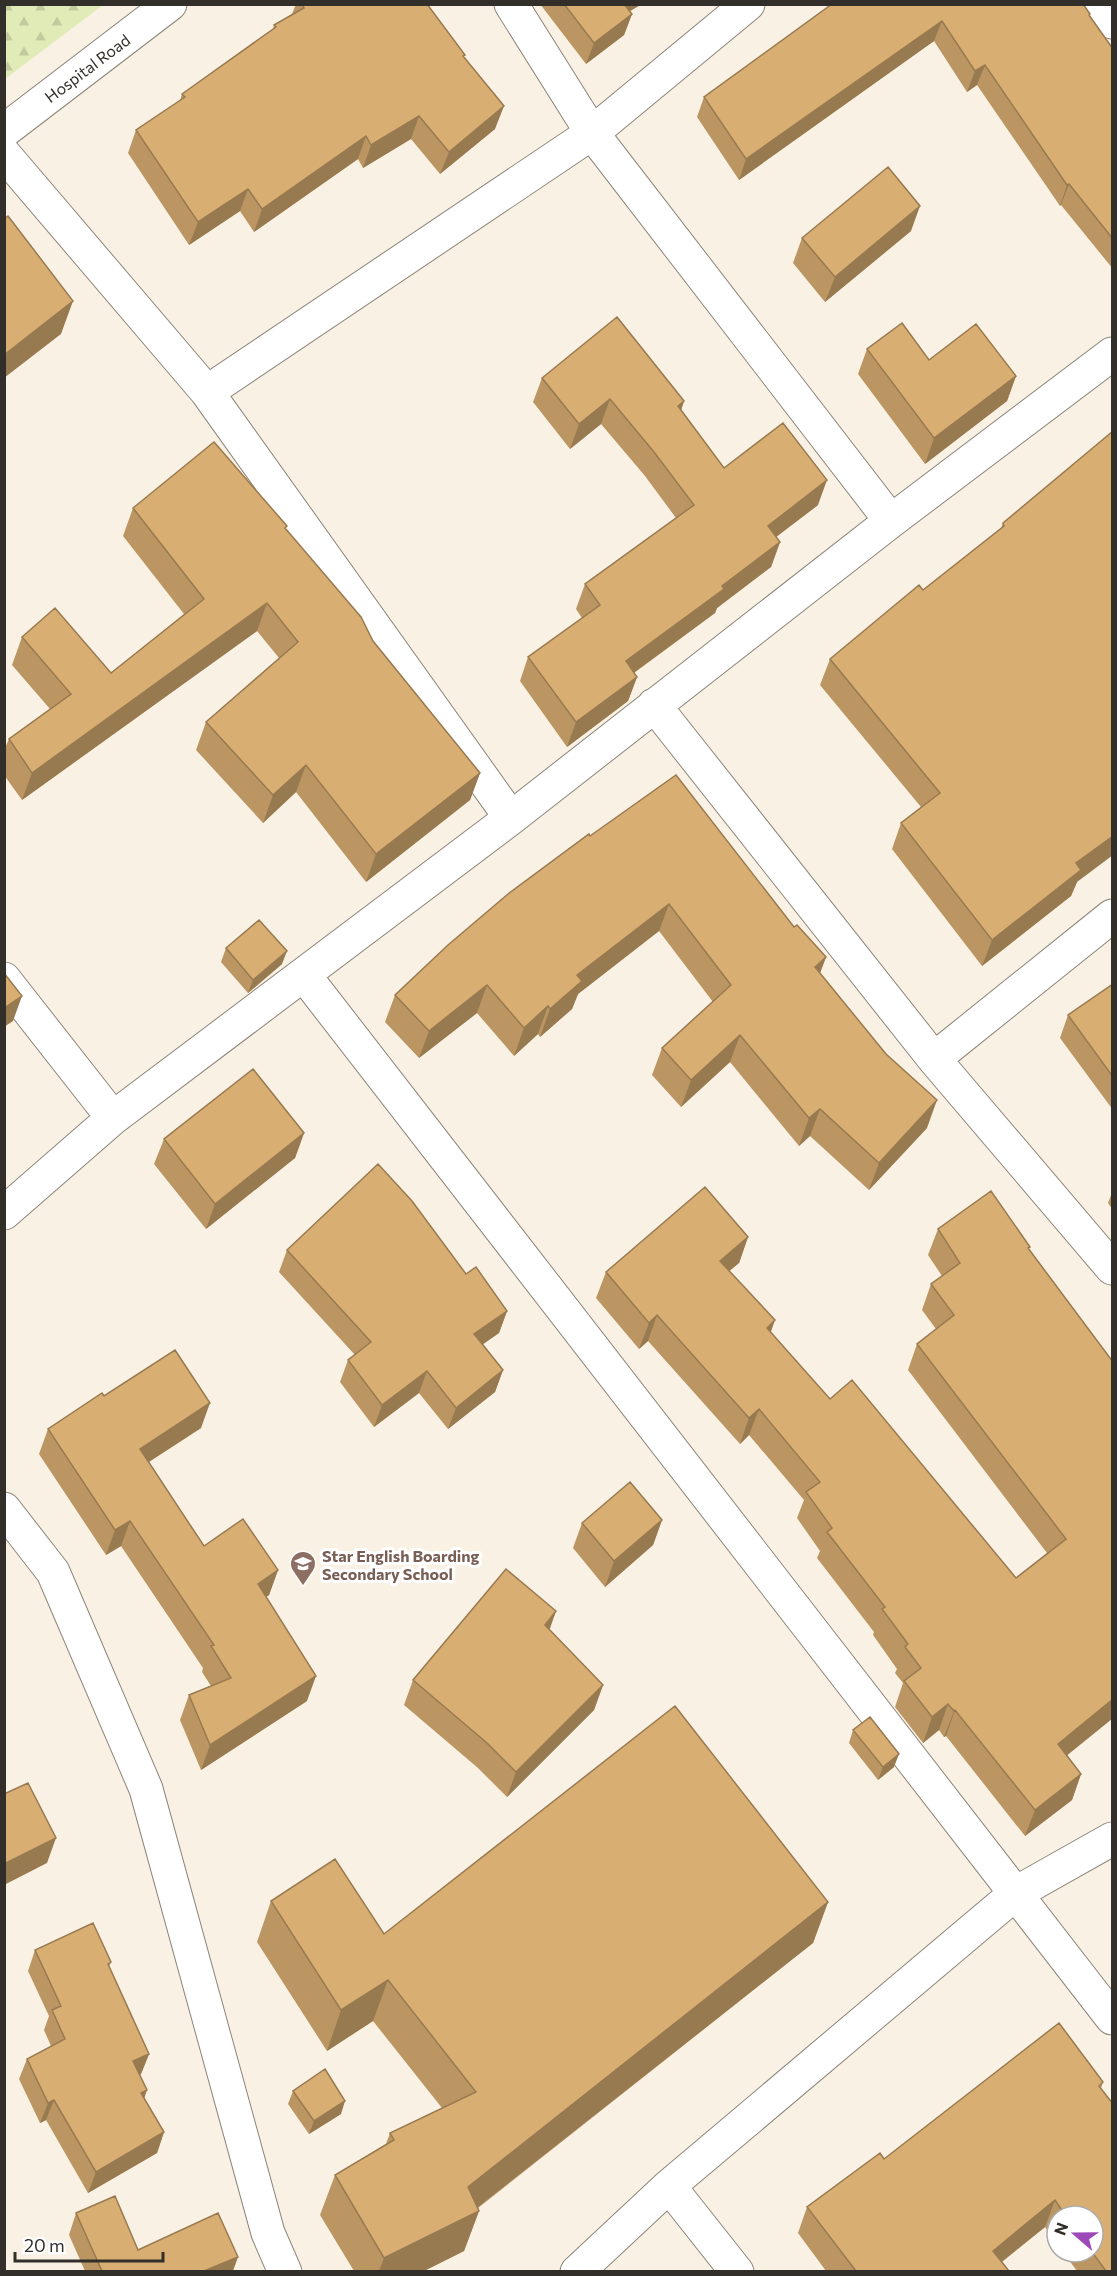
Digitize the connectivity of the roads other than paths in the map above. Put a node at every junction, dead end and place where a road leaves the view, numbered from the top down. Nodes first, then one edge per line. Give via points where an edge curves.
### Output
1 (170, 4) edge
2 (511, 4) edge
3 (748, 4) edge
4 (1099, 4) edge
5 (1113, 22) edge
6 (4, 131) edge
7 (592, 133) junction
8 (4, 154) edge
9 (1113, 354) edge
10 (207, 392) junction
11 (891, 521) junction
12 (654, 705) junction
13 (511, 818) junction
14 (1113, 916) edge
15 (304, 975) junction
16 (4, 979) edge
17 (934, 1059) junction
18 (113, 1118) junction
19 (4, 1213) edge
20 (1113, 1268) edge
21 (4, 1509) edge
22 (1113, 1839) edge
23 (1016, 1893) junction
24 (1113, 2018) edge
25 (669, 2186) junction
26 (285, 2271) edge
27 (577, 2271) edge
28 (737, 2271) edge

1 - 6 street, Hospital Road
2 - 7 street
3 - 7 street
4 - 5 street
7 - 10 street
7 - 11 street
8 - 10 street
9 - 11 street
10 - 13 street
11 - 12 street
12 - 13 street
12 - 17 street
13 - 15 street
14 - 17 street
15 - 18 street
15 - 23 street
16 - 18 street
17 - 20 street
18 - 19 street
21 - 26 street via 53,1572 146,1789 268,2233
22 - 23 street
23 - 24 street
23 - 25 street
25 - 27 street
25 - 28 street

